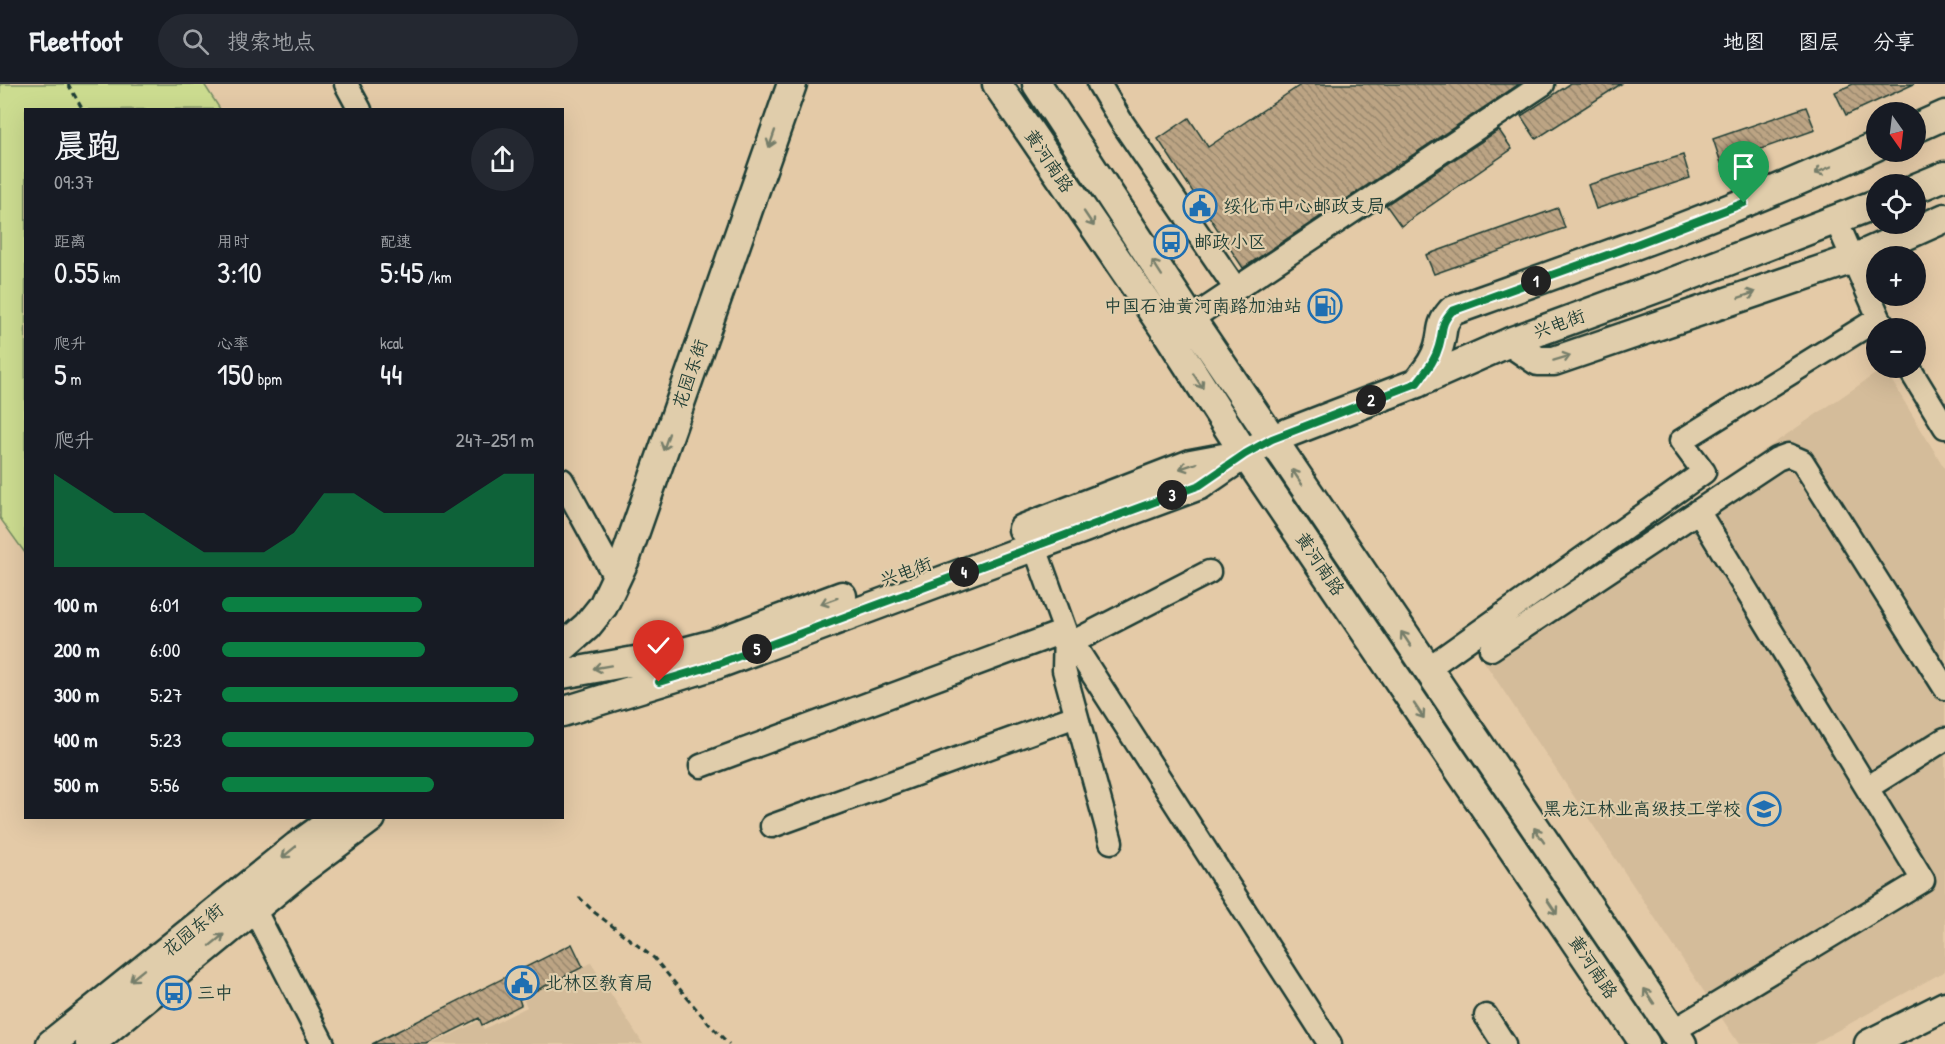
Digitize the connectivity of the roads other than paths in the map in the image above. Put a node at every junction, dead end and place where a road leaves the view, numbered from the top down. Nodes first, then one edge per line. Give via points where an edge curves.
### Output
1 (346, 84) edge
2 (792, 84) edge
3 (997, 84) edge
4 (1037, 84) edge
5 (1099, 84) edge
6 (1543, 84) edge
7 (359, 108) edge
8 (1945, 115) edge
9 (1926, 124) edge
10 (1866, 150) edge
11 (1945, 176) edge
12 (1926, 184) edge
13 (1866, 208) edge
14 (1945, 218) edge
15 (1836, 220) junction
16 (1853, 259) junction
17 (1236, 289) junction
18 (1880, 318) edge
19 (1179, 326) junction
20 (1866, 332) edge
21 (1510, 342) junction
22 (1915, 378) edge
23 (1417, 383) junction
24 (1945, 427) edge
25 (1272, 439) junction
26 (1245, 454) junction
27 (564, 484) edge
28 (1698, 511) junction
29 (1031, 536) junction
30 (1209, 572) dead end
31 (616, 579) junction
32 (1069, 636) junction
33 (564, 646) edge
34 (1491, 649) dead end
35 (1426, 669) junction
36 (564, 674) edge
37 (1945, 688) edge
38 (564, 711) edge
39 (1076, 716) junction
40 (1945, 739) edge
41 (701, 766) dead end
42 (1867, 788) junction
43 (335, 819) edge
44 (370, 819) edge
45 (772, 826) dead end
46 (1111, 842) dead end
47 (248, 900) junction
48 (1945, 1006) edge
49 (1486, 1016) dead end
50 (1678, 1037) edge
51 (51, 1044) edge
52 (90, 1044) edge
53 (323, 1044) edge
54 (1330, 1044) edge
55 (1504, 1044) edge
56 (1645, 1044) edge
57 (1869, 1044) edge

1 - 7 street
2 -> 31 main road, 花园东街
3 -> 19 main road, 黄河南路
19 -> 4 main road, 黄河南路
5 - 17 street
6 - 17 street
8 - 9 main road
10 -> 23 main road via 1744,203 1452,311 1444,321 1436,356
11 - 12 main road
13 - 15 main road, 兴电街
14 - 16 main road
15 - 16 street
15 - 21 main road, 兴电街
16 - 18 street
21 -> 16 main road via 1538,362 1554,361
17 - 19 street
19 - 25 main road, 黄河南路
19 -> 26 main road, 黄河南路
20 - 35 street via 1680,441 1704,472
21 - 23 main road, 兴电街
22 - 24 street
23 - 25 main road, 兴电街
25 - 26 main road, 兴电街
35 -> 25 main road, 黄河南路
26 - 29 main road, 兴电街 via 1200,485
26 -> 56 main road, 黄河南路
27 - 31 street
28 - 34 street
28 - 37 street via 1777,459 1788,455 1802,461
28 - 42 street
29 - 32 street
29 -> 36 main road, 兴电街 via 714,644
29 - 38 main road, 兴电街 via 718,664
30 - 32 street
31 - 33 main road, 花园东街 via 603,606
32 - 39 street via 1064,670
32 - 41 street
32 - 54 street
50 -> 35 main road, 黄河南路
39 - 45 street
39 - 46 street
40 - 42 street
42 - 50 street via 1923,880
43 -> 47 main road, 花园东街 via 297,846
44 - 47 main road, 花园东街 via 304,868
47 -> 51 main road, 花园东街
52 -> 47 main road, 花园东街
47 - 53 street
48 - 57 main road
49 - 55 street

